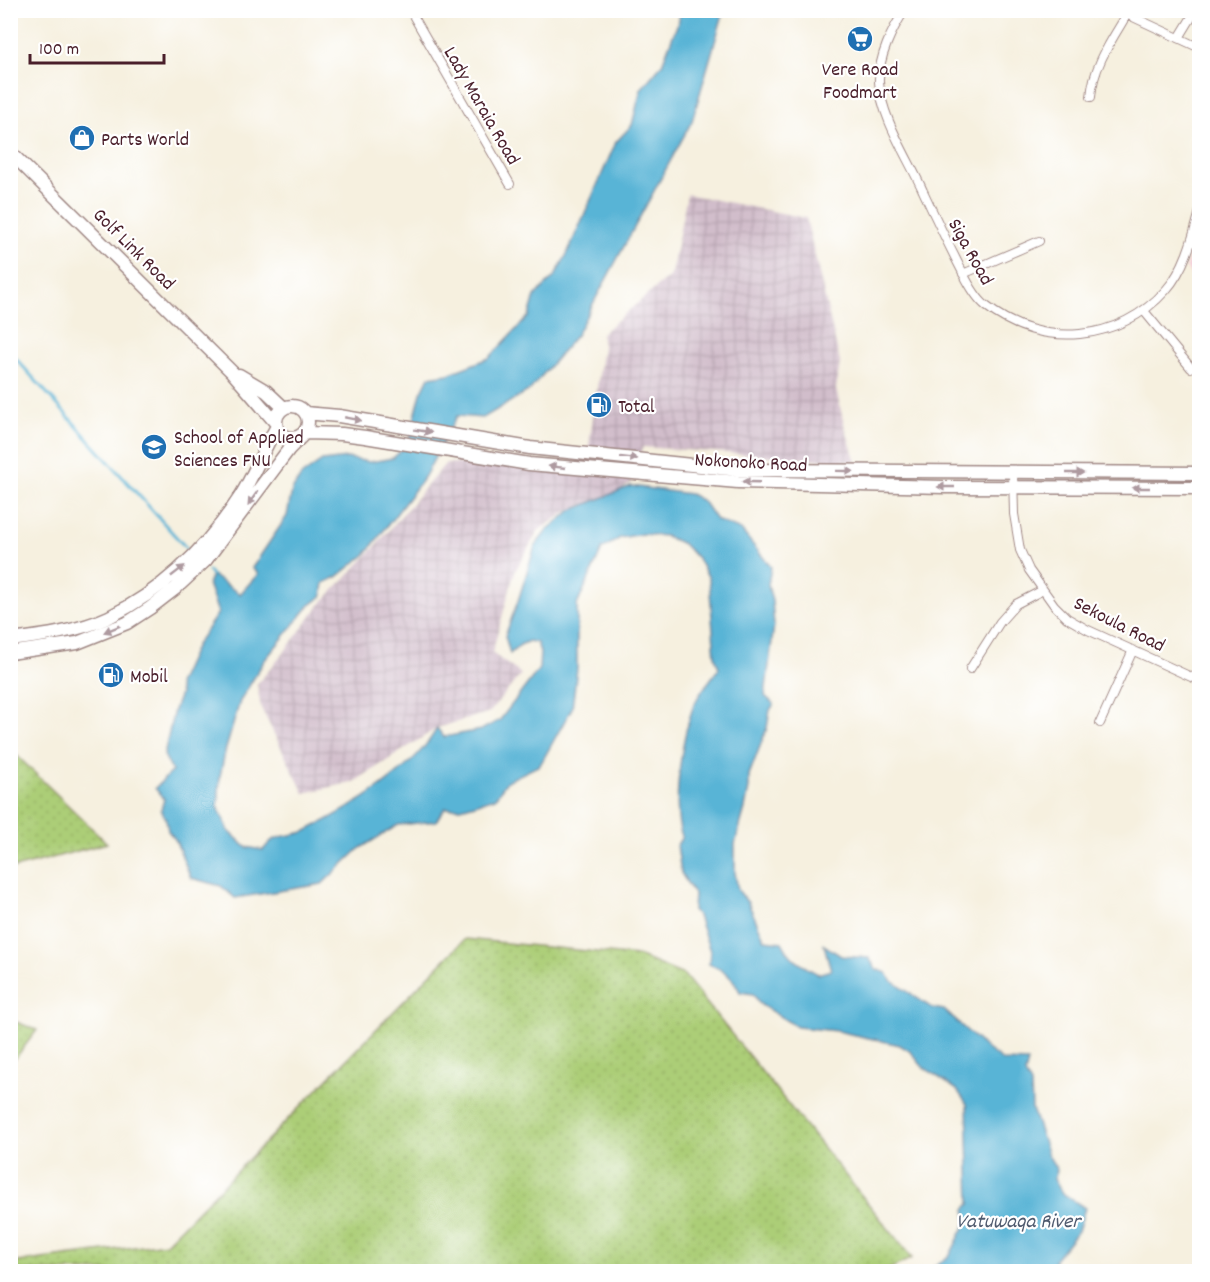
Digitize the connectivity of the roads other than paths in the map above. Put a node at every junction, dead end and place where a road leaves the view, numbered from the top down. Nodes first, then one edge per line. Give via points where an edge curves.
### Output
1 (411, 10) edge
2 (905, 10) edge
3 (1118, 10) edge
4 (1196, 10) edge
5 (1126, 16) junction
6 (1179, 38) junction
7 (1200, 48) edge
8 (1090, 98) dead end
9 (10, 152) edge
10 (510, 184) dead end
11 (1200, 211) edge
12 (1039, 241) dead end
13 (963, 273) junction
14 (1144, 311) junction
15 (1191, 368) dead end
16 (232, 372) junction
17 (284, 408) junction
18 (305, 413) junction
19 (276, 425) junction
20 (303, 434) junction
21 (694, 465) junction
22 (1013, 472) junction
23 (1200, 473) edge
24 (693, 478) junction
25 (1014, 486) junction
26 (1200, 488) edge
27 (1043, 590) junction
28 (10, 640) edge
29 (1133, 651) junction
30 (10, 653) edge
31 (970, 669) dead end
32 (1200, 681) edge
33 (1100, 723) dead end

1 - 10 street, Lady Maraia Road
2 - 13 street, Siga Road via 884,52 881,91 898,139
3 - 5 street
4 - 6 street
5 - 6 street
5 - 8 street via 1098,68
6 - 7 street
9 - 16 main road, Golf Link Road
11 - 14 street, Siga Road via 1182,266 1168,289
12 - 13 street
13 - 14 street, Siga Road via 984,305 1013,324 1050,335 1104,330
14 - 15 street
16 - 17 main road, Golf Link Road via 266,391
16 - 19 main road, Golf Link Road
17 - 18 main road via 293,406
17 - 19 main road
18 - 20 main road via 308,423
18 -> 21 main road, Nokonoko Road via 530,448
19 - 20 main road via 287,438
28 -> 19 main road via 50,635 108,617 184,566 206,544 241,495
24 -> 20 main road, Nokonoko Road via 529,464 342,434
20 -> 30 main road via 206,560 150,608 127,623 77,643
21 -> 22 main road, Nokonoko Road via 739,470
21 - 24 main road
22 -> 23 main road, Nokonoko Road
22 - 25 street, Sekoula Road
25 -> 24 main road, Nokonoko Road
26 -> 25 main road, Nokonoko Road
25 - 27 street, Sekoula Road via 1020,550
27 - 29 street, Sekoula Road via 1067,618
27 - 31 street via 1016,604
29 - 32 street, Sekoula Road
29 - 33 street

